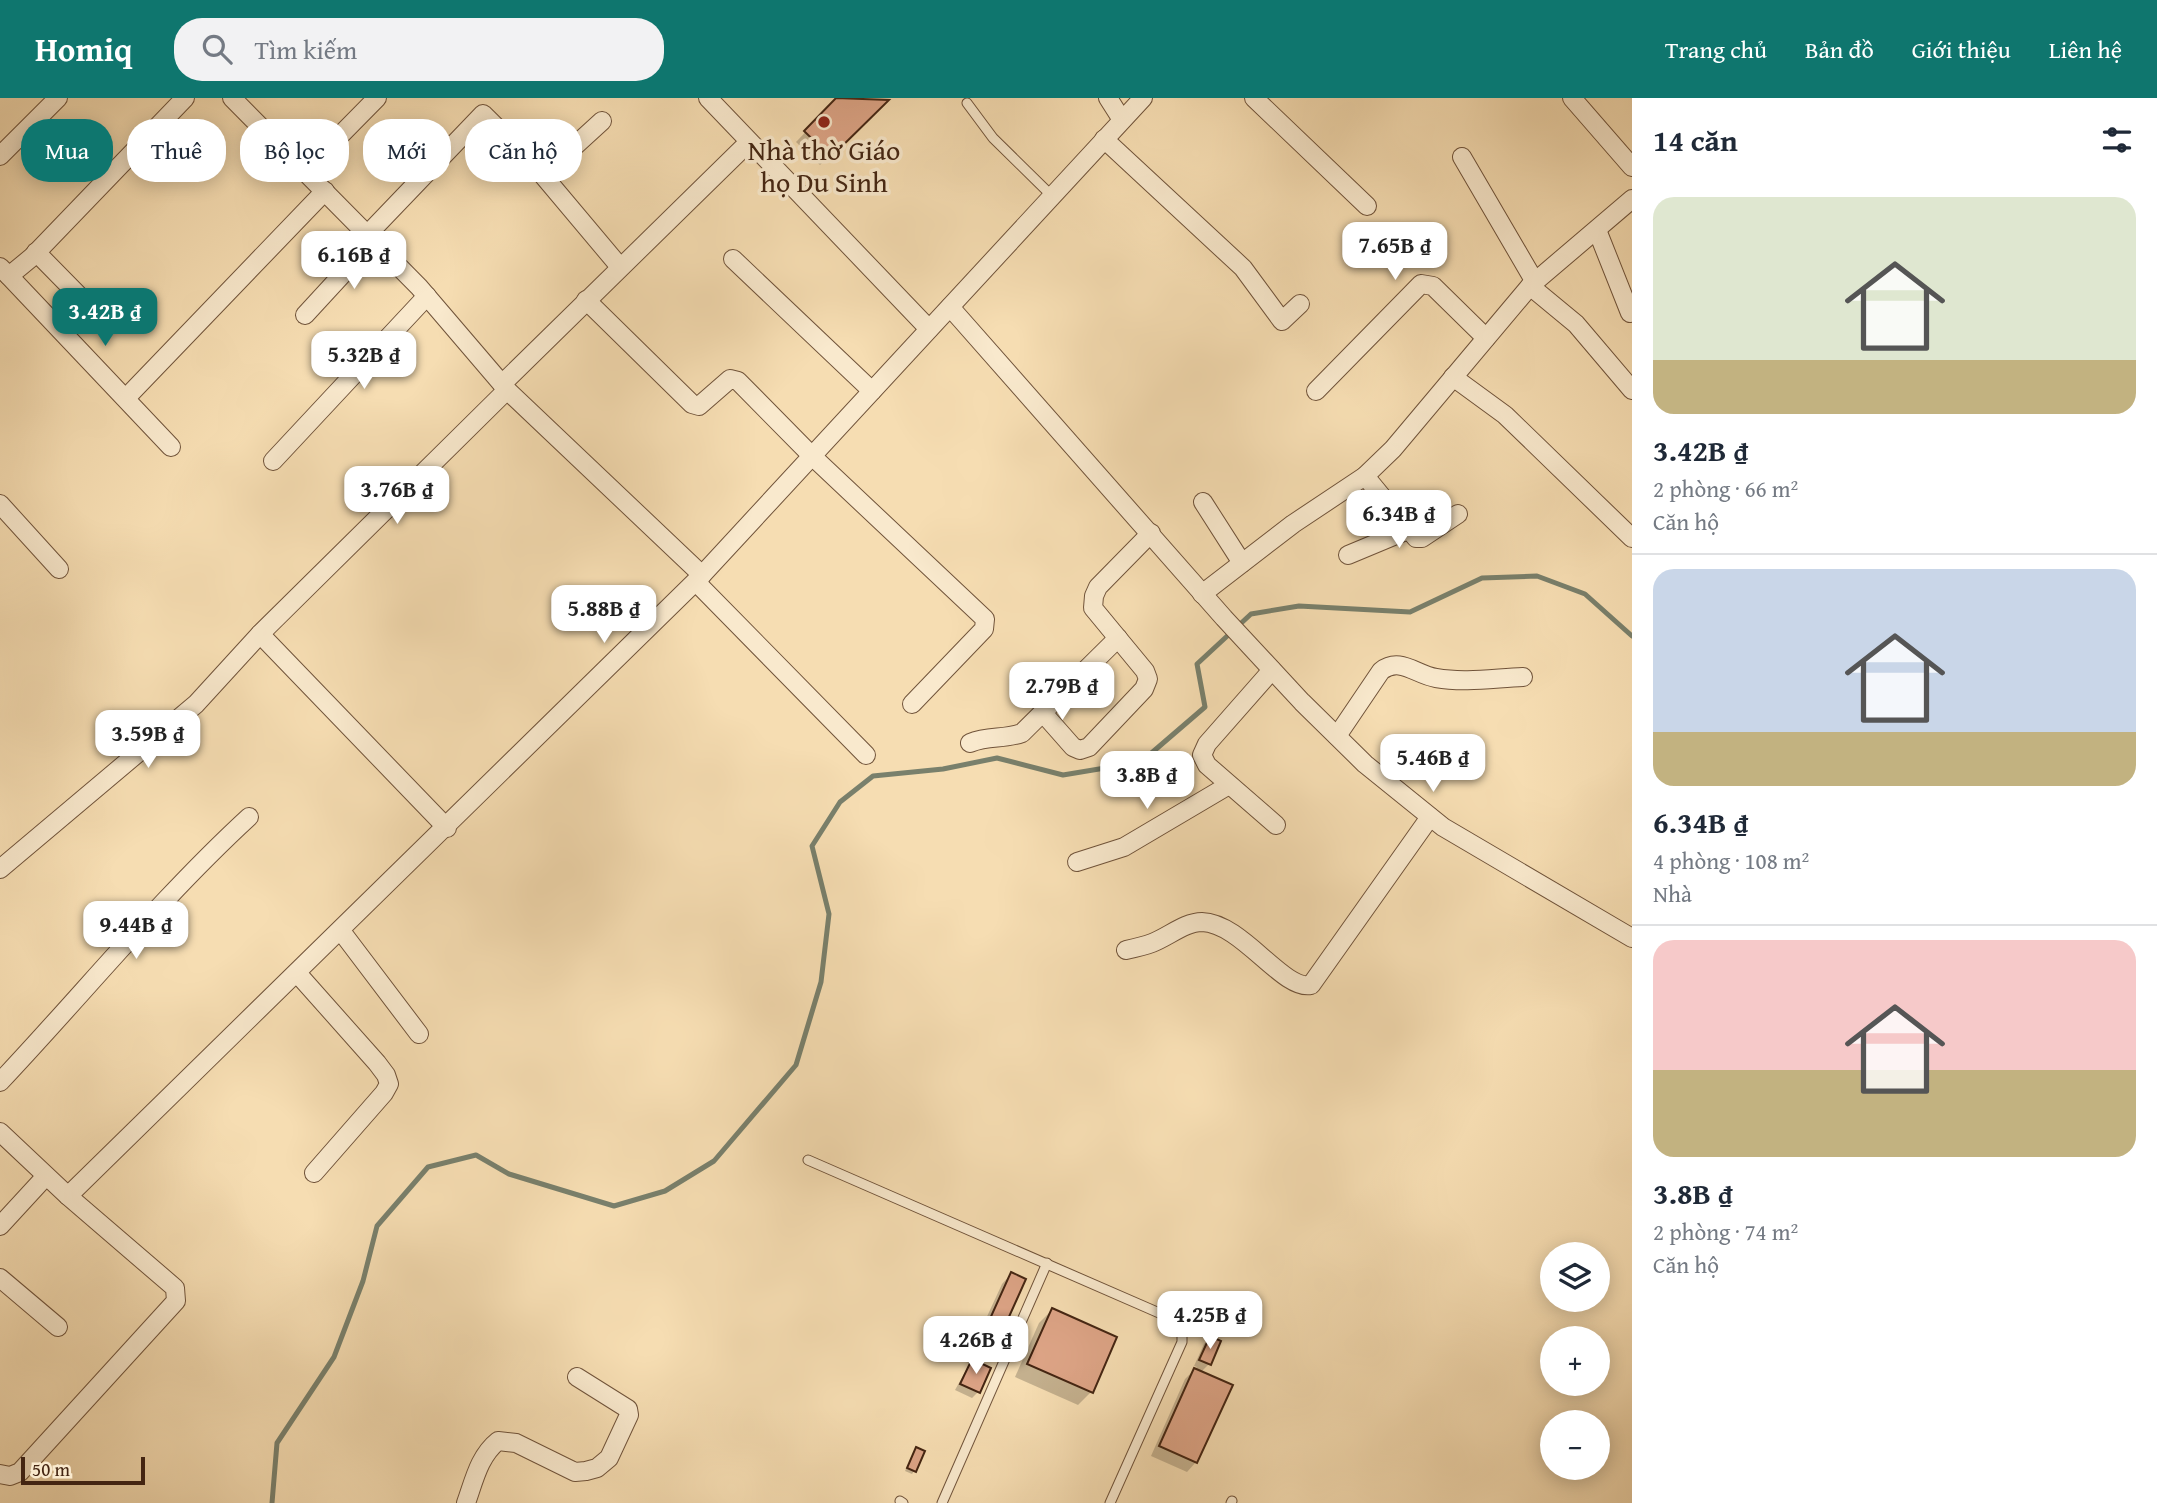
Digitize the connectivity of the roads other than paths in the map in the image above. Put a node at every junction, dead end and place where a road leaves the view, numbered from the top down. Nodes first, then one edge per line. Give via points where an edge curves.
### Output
1 (58, 98) edge
2 (185, 98) edge
3 (232, 98) edge
4 (377, 98) edge
5 (708, 98) edge
6 (1108, 98) edge
7 (1143, 98) edge
8 (1254, 98) edge
9 (1572, 98) edge
10 (967, 103) dead end
11 (253, 119) edge
12 (1122, 120) junction
13 (602, 121) dead end
14 (349, 126) edge
15 (465, 134) edge
16 (1104, 139) junction
17 (582, 140) edge
18 (749, 142) junction
19 (0, 156) edge
20 (1462, 157) dead end
21 (1632, 167) edge
22 (316, 182) edge
23 (549, 182) edge
24 (325, 191) junction
25 (1052, 196) junction
26 (1632, 200) edge
27 (1367, 206) dead end
28 (1597, 230) junction
29 (371, 237) junction
30 (36, 252) junction
31 (733, 259) dead end
32 (620, 267) junction
33 (5, 272) edge
34 (1533, 284) junction
35 (427, 296) junction
36 (586, 300) junction
37 (1300, 304) dead end
38 (950, 307) junction
39 (95, 312) dead end
40 (1630, 313) edge
41 (305, 315) dead end
42 (929, 329) junction
43 (1486, 338) junction
44 (1453, 377) junction
45 (505, 387) junction
46 (1632, 390) edge
47 (872, 391) junction
48 (1317, 391) dead end
49 (126, 398) junction
50 (171, 447) dead end
51 (812, 456) junction
52 (272, 461) dead end
53 (1365, 476) junction
54 (1203, 502) dead end
55 (0, 504) edge
56 (1458, 514) dead end
57 (1408, 530) junction
58 (1151, 533) junction
59 (1632, 538) edge
60 (1348, 555) dead end
61 (1242, 564) junction
62 (59, 569) dead end
63 (699, 579) junction
64 (1202, 594) junction
65 (260, 634) junction
66 (1118, 638) junction
67 (1272, 670) junction
68 (1524, 677) dead end
69 (912, 705) dead end
70 (1043, 713) junction
71 (1337, 736) junction
72 (970, 743) dead end
73 (866, 755) dead end
74 (1229, 785) junction
75 (249, 817) dead end
76 (1430, 817) junction
77 (1276, 825) dead end
78 (447, 828) junction
79 (1077, 862) dead end
80 (0, 869) edge
81 (341, 931) junction
82 (1632, 938) edge
83 (1126, 950) dead end
84 (297, 973) junction
85 (419, 1034) dead end
86 (0, 1082) edge
87 (0, 1132) edge
88 (808, 1160) dead end
89 (314, 1173) dead end
90 (46, 1176) junction
91 (68, 1196) junction
92 (0, 1226) edge
93 (1047, 1263) junction
94 (0, 1278) edge
95 (58, 1328) dead end
96 (576, 1377) dead end
97 (0, 1474) edge
98 (466, 1503) edge
99 (942, 1503) edge
100 (1110, 1503) edge

1 - 19 street
2 - 30 street
3 - 11 street
4 - 14 street
5 - 18 street
6 - 12 street
7 - 12 street
8 - 27 street
9 - 21 street
10 - 25 lane via 993,138
12 - 16 street
13 - 17 street
15 - 29 street
16 - 25 street
16 - 37 street via 1243,268 1282,321
18 - 32 street
18 - 42 street
20 - 34 street
22 - 24 street
23 - 32 street
24 - 29 street
24 - 49 street
25 - 38 street
26 - 28 street
28 - 34 street
28 - 40 street
29 - 35 street
29 - 41 street
30 - 33 street
30 - 39 street
31 - 47 street
32 - 36 street
33 - 49 street
34 - 43 street
34 - 46 street via 1576,324
35 - 45 street
35 - 52 street
36 - 45 street
36 - 51 street via 692,404 699,406 733,379
38 - 42 street
38 - 58 street
42 - 47 street
43 - 44 street
43 - 48 street via 1433,286 1420,284
44 - 53 street
44 - 59 street via 1505,415
45 - 63 street
45 - 65 street
47 - 51 street
49 - 50 street
51 - 63 street
51 - 69 street via 985,619 984,629
53 - 57 street
53 - 61 street
54 - 61 street
55 - 62 street
56 - 57 street via 1420,539
57 - 60 street
58 - 64 street
58 - 66 street via 1094,596 1093,608
61 - 64 street
63 - 73 street
63 - 78 street
64 - 67 street
65 - 78 street
65 - 80 street via 196,704
66 - 70 street
66 - 70 street via 1148,679 1144,689 1089,747 1073,747
67 - 71 street
67 - 74 street via 1202,755
68 - 71 street via 1453,680 1397,664 1387,667
70 - 72 street via 1022,733
71 - 76 street
74 - 77 street
74 - 79 street via 1124,847
75 - 86 street via 135,931
76 - 82 street
76 - 83 street via 1311,985 1288,979 1228,930 1206,922
78 - 81 street
81 - 84 street
81 - 85 street
84 - 89 street via 377,1063 389,1084
84 - 91 street
87 - 90 street
88 - 93 lane
90 - 91 street
90 - 92 street
91 - 97 street via 175,1288 176,1301 20,1472
93 - 99 lane
93 - 100 lane via 1173,1319 1182,1329 1182,1342
94 - 95 street
96 - 98 street via 628,1409 609,1458 597,1468 575,1472 516,1443 498,1441 480,1464

